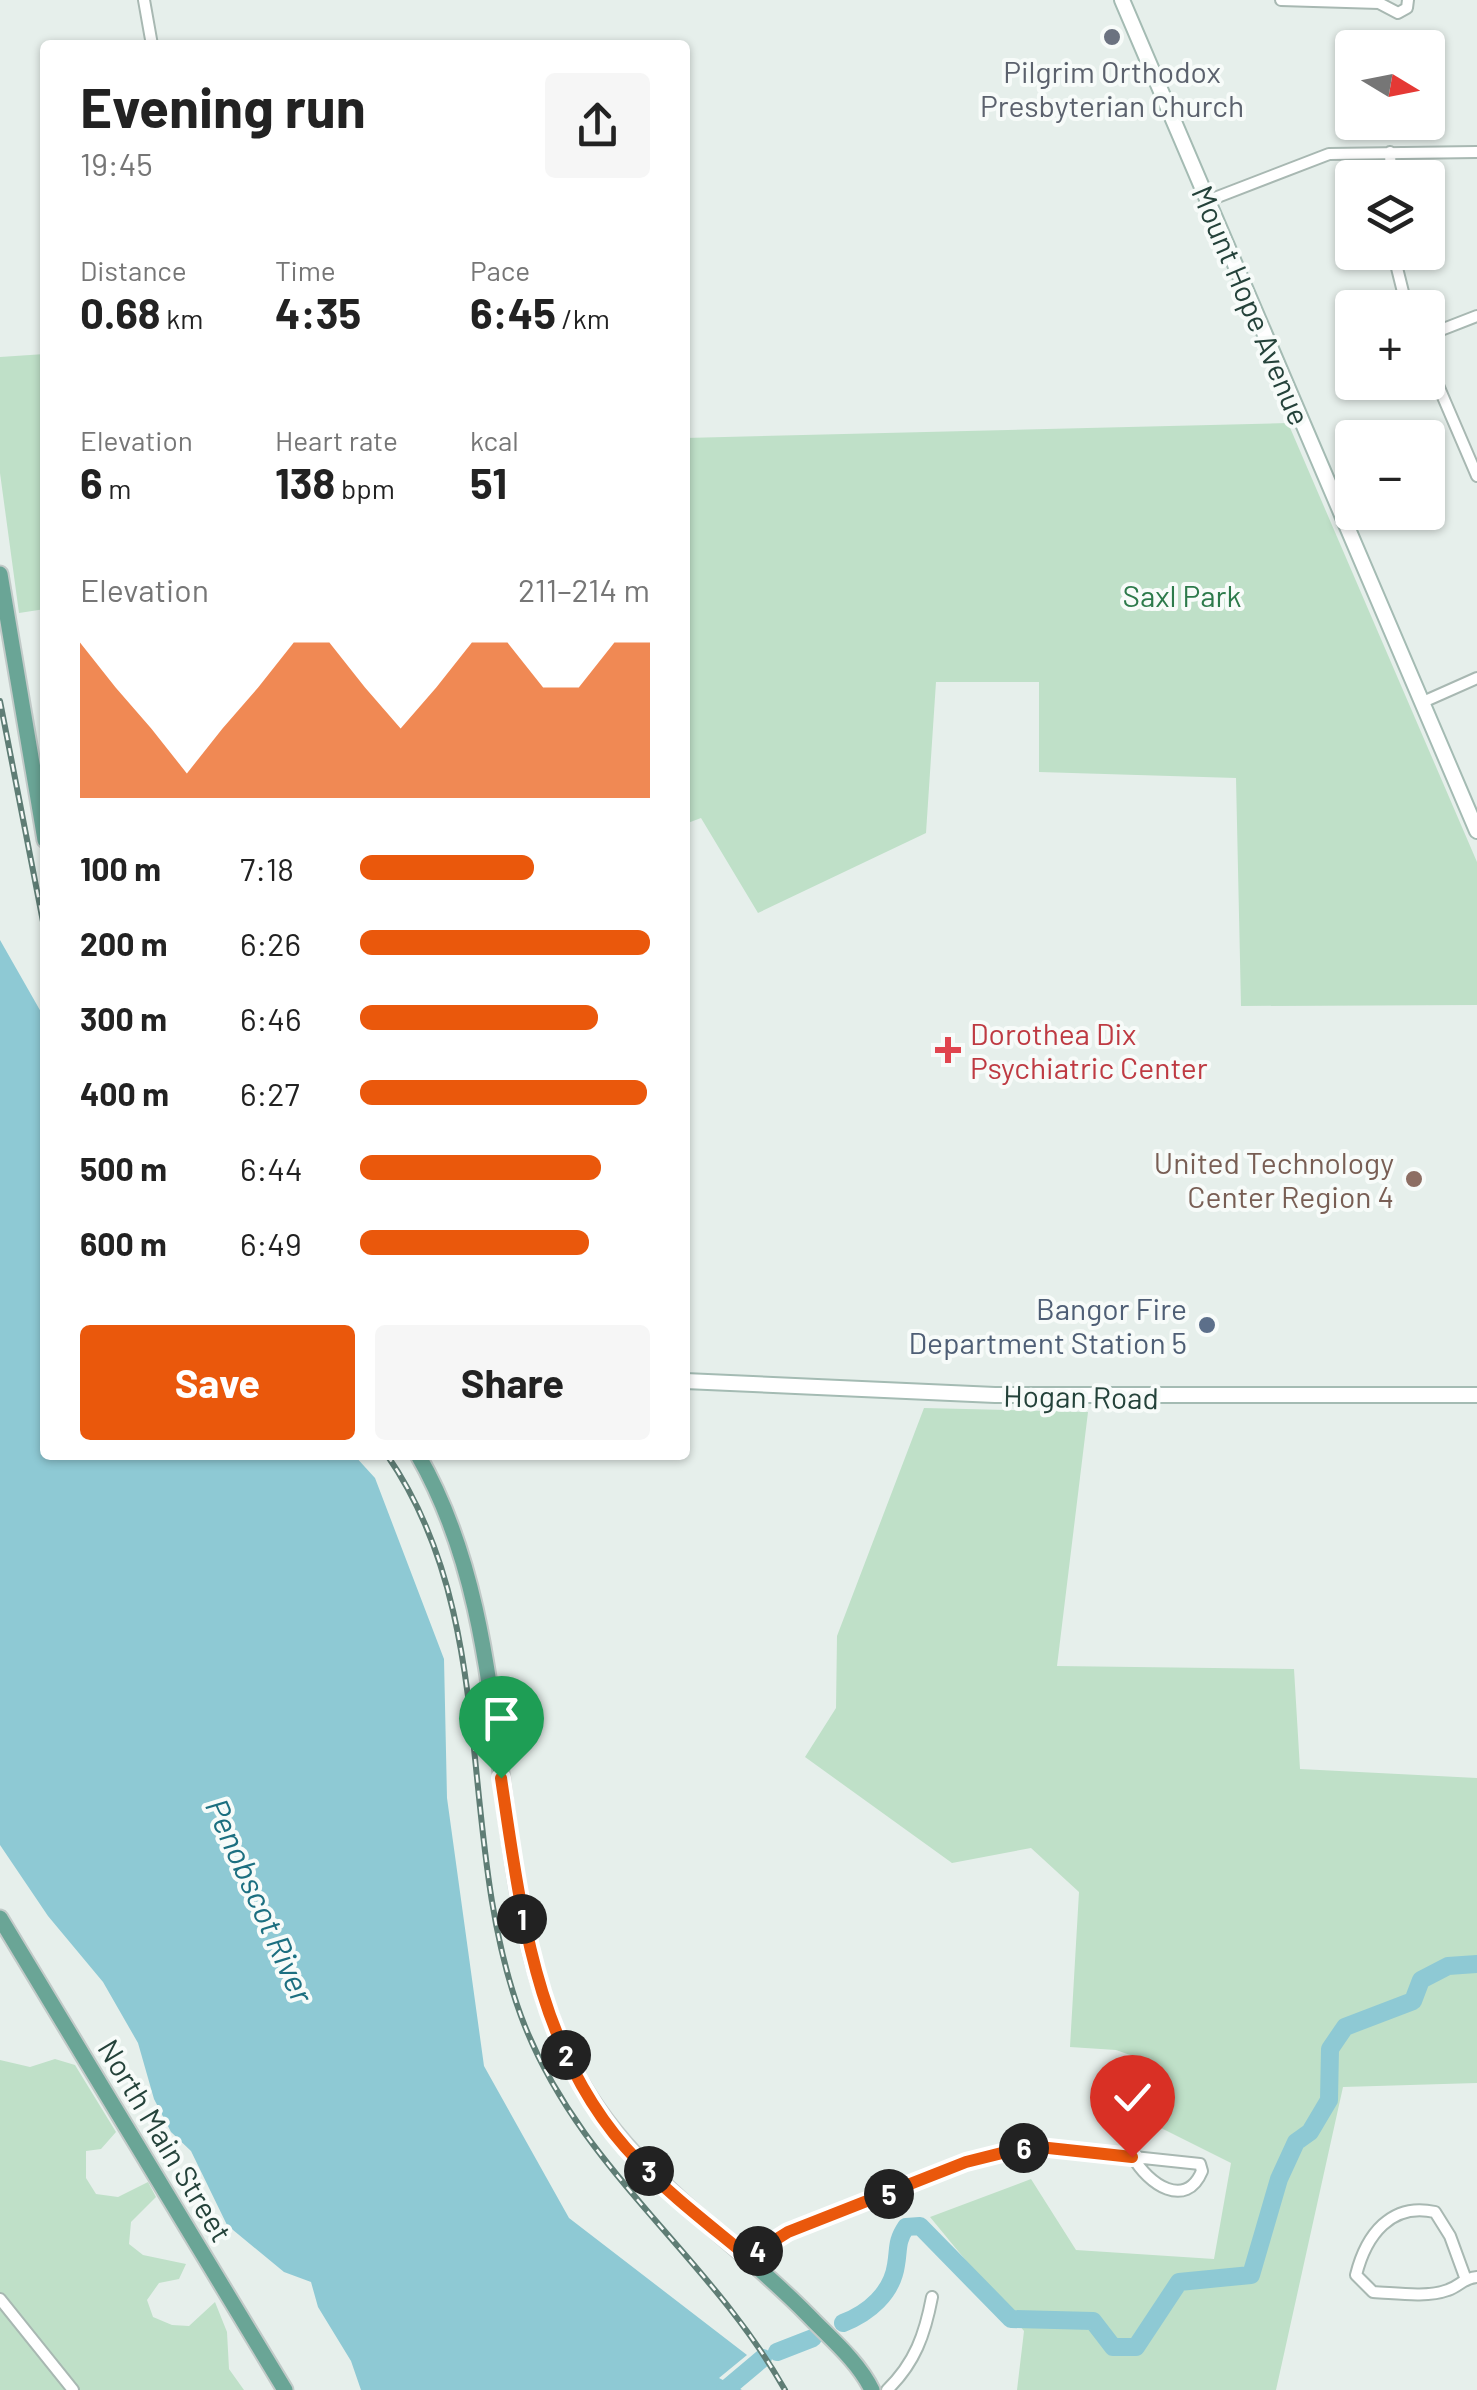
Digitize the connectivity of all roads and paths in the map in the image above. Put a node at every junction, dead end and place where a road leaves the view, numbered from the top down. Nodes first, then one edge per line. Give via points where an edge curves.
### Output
1 (144, 0) edge
2 (1122, 0) edge
3 (1281, 0) edge
4 (1408, 0) edge
5 (1380, 1) edge
6 (151, 40) edge
7 (1390, 152) junction
8 (1477, 152) edge
9 (1390, 160) edge
10 (1207, 202) junction
11 (1477, 316) edge
12 (1445, 328) edge
13 (1444, 400) edge
14 (1477, 476) edge
15 (0, 574) edge
16 (5, 642) edge
17 (1477, 678) edge
18 (1423, 702) junction
19 (40, 815) edge
20 (1477, 830) edge
21 (690, 1380) edge
22 (1477, 1396) edge
23 (420, 1460) edge
24 (0, 1918) edge
25 (1132, 2157) junction
26 (748, 2257) junction
27 (1471, 2277) edge
28 (932, 2297) dead end
29 (0, 2299) edge
30 (73, 2390) edge
31 (285, 2390) edge
32 (872, 2390) edge
33 (887, 2390) edge

1 - 6 street
2 - 10 street, Mount Hope Avenue
3 - 5 street
4 - 5 street via 1398,13
7 - 8 street
7 - 9 street
7 - 10 street via 1329,154
10 - 18 street, Mount Hope Avenue
11 - 12 street
13 - 14 street
15 - 16 main road
16 - 19 main road
17 - 18 street
18 - 20 street, Mount Hope Avenue
21 - 22 street, Hogan Road via 995,1396
23 - 26 main road via 472,1588 520,1912 556,2034 586,2094 638,2162
24 - 31 main road, North Main Street
25 - 25 street via 1200,2164 1202,2171 1186,2192 1172,2191 1146,2176
25 - 26 street via 1030,2146 966,2162 788,2232
26 - 32 main road
27 - 27 street via 1450,2290 1373,2292 1356,2275 1363,2248 1395,2213 1415,2207 1435,2212
28 - 33 street via 922,2340
29 - 30 street

